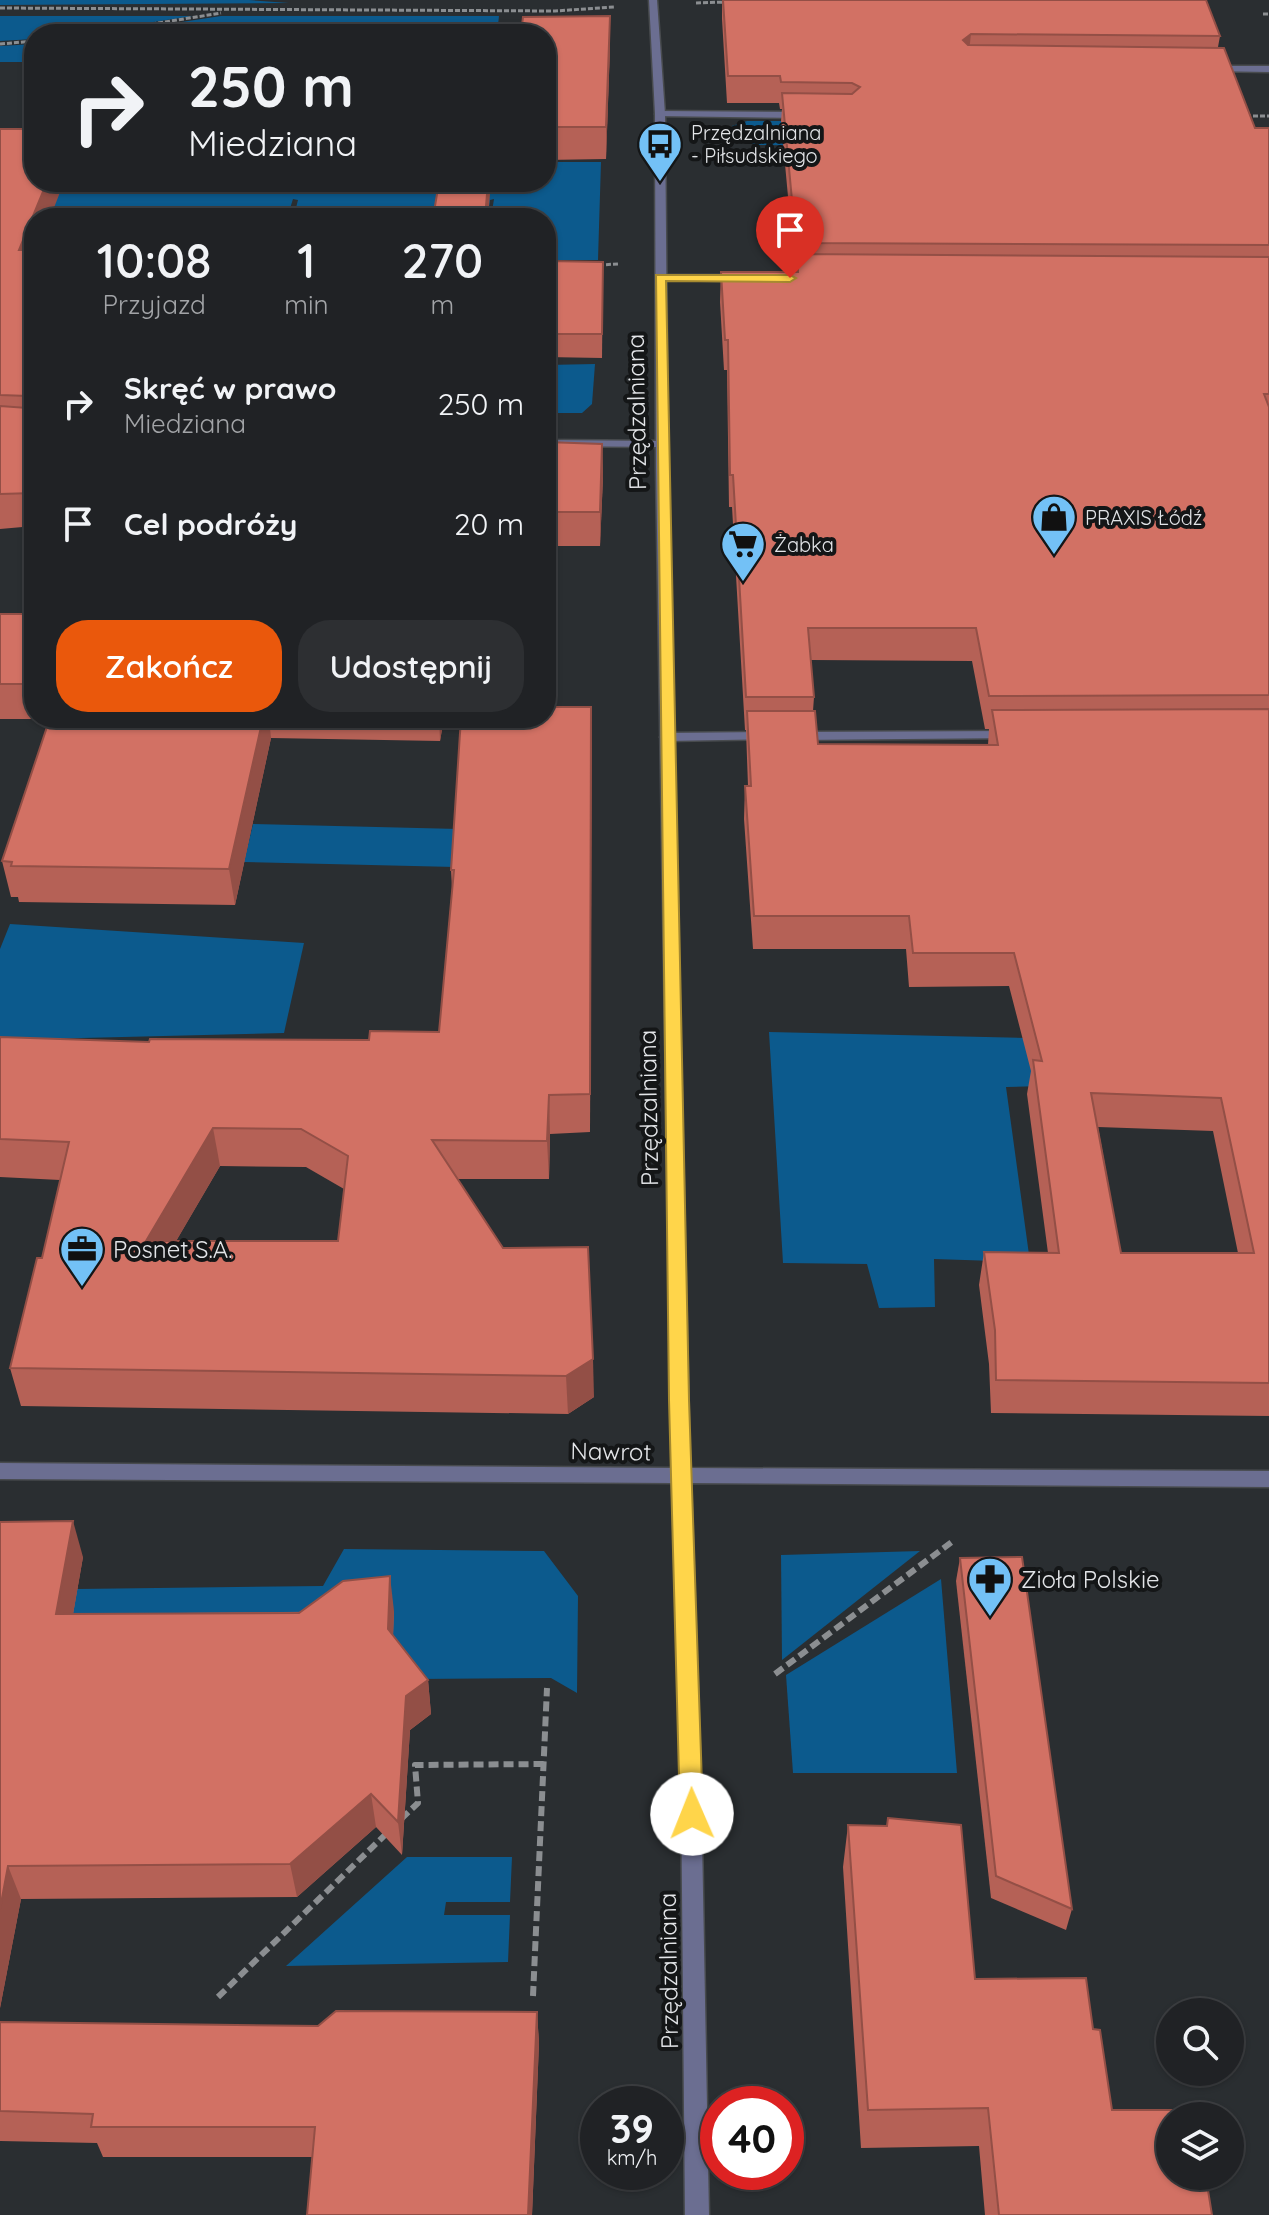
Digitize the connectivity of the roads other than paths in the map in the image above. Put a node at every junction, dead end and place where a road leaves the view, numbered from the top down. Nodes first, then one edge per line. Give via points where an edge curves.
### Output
1 (653, 0) edge
2 (1194, 69) edge
3 (1269, 69) edge
4 (660, 114) junction
5 (820, 116) edge
6 (660, 278) junction
7 (758, 278) edge
8 (556, 443) edge
9 (662, 444) junction
10 (1030, 735) edge
11 (667, 737) junction
12 (0, 1471) edge
13 (682, 1475) junction
14 (1269, 1479) edge
15 (697, 2215) edge

1 - 4 street, Przędzalniana
2 - 3 street
4 - 5 street
4 - 6 street, Przędzalniana
6 - 7 street
6 - 9 street, Przędzalniana
8 - 9 street
9 - 11 street, Przędzalniana
10 - 11 street
11 - 13 street, Przędzalniana
12 - 13 street, Nawrot
13 - 14 street, Nawrot
13 - 15 street, Przędzalniana

